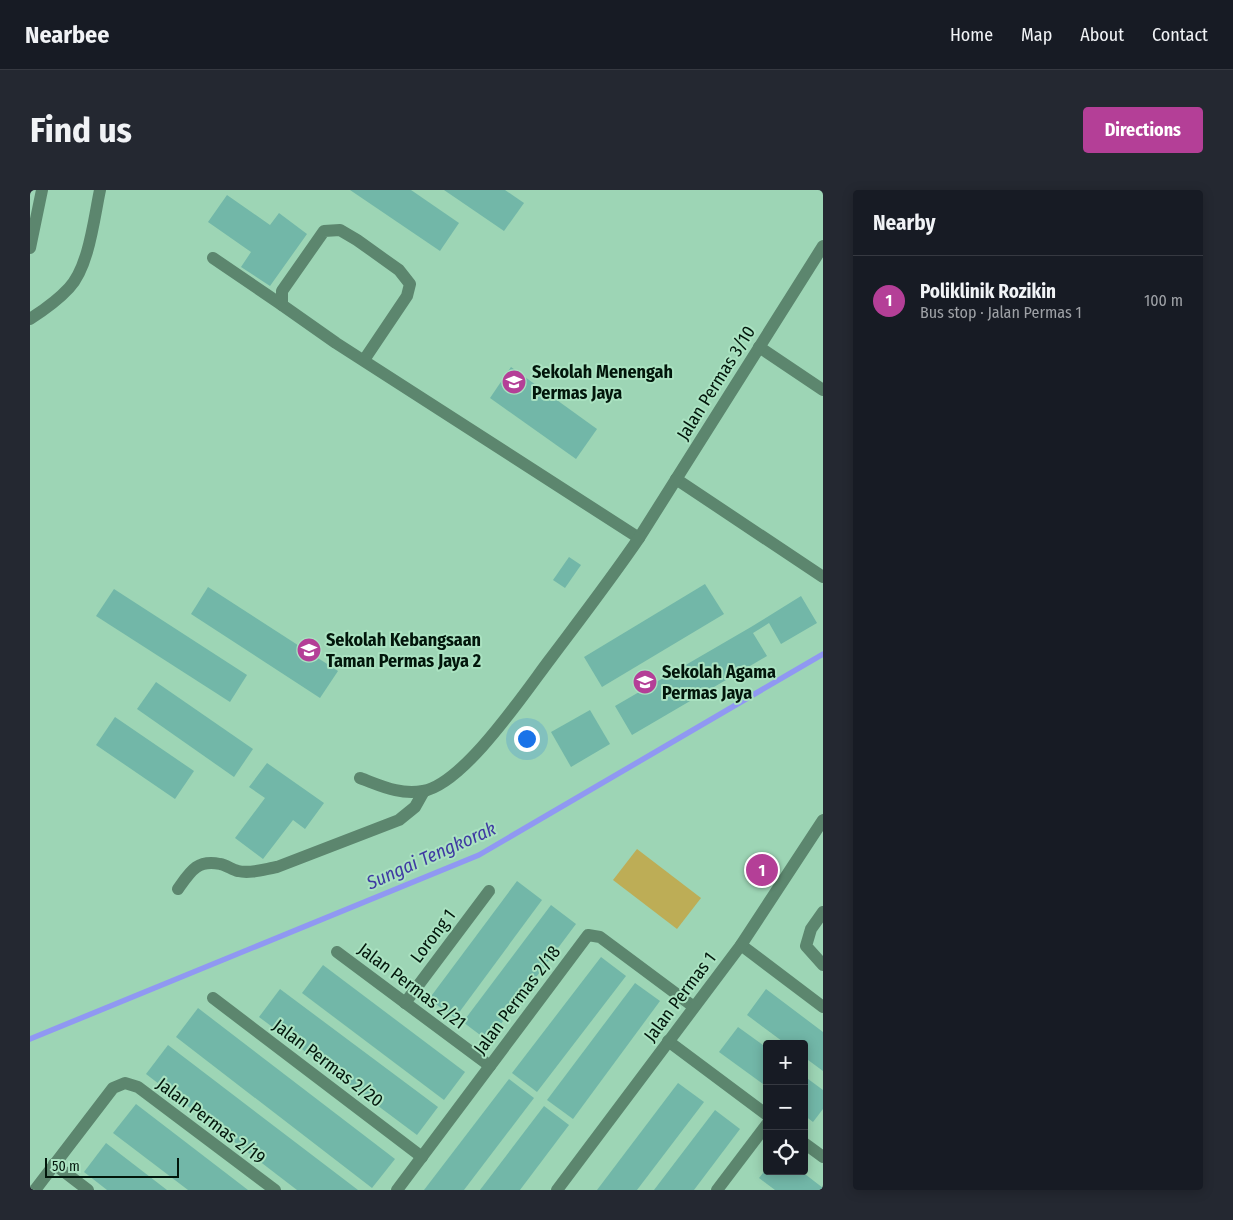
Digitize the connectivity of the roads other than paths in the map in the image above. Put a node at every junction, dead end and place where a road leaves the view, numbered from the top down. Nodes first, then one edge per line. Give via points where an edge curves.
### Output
1 (42, 190) edge
2 (100, 190) edge
3 (823, 246) edge
4 (30, 248) edge
5 (213, 258) dead end
6 (282, 305) junction
7 (30, 319) edge
8 (759, 347) junction
9 (364, 360) junction
10 (823, 390) edge
11 (676, 480) junction
12 (638, 538) junction
13 (823, 577) edge
14 (360, 778) dead end
15 (424, 791) junction
16 (823, 820) edge
17 (178, 889) dead end
18 (490, 891) dead end
19 (823, 912) edge
20 (741, 945) junction
21 (337, 952) dead end
22 (823, 965) edge
23 (213, 998) dead end
24 (405, 1003) junction
25 (694, 1007) junction
26 (823, 1007) edge
27 (668, 1041) junction
28 (490, 1066) junction
29 (763, 1112) edge
30 (763, 1129) edge
31 (808, 1146) edge
32 (422, 1157) junction
33 (823, 1157) edge
34 (54, 1164) junction
35 (35, 1190) edge
36 (88, 1190) edge
37 (274, 1190) edge
38 (397, 1190) edge
39 (557, 1190) edge
40 (716, 1190) edge

1 - 4 street
2 - 7 street via 84,262 70,287
3 - 8 street, Jalan Permas 3/10
5 - 6 street
6 - 9 street
6 - 9 street via 282,291 324,231 340,230 357,240 399,270 410,284 407,296
8 - 10 street
8 - 11 street, Jalan Permas 3/10
9 - 12 street
11 - 12 street, Jalan Permas 3/10
11 - 13 street
12 - 15 street, Jalan Permas 3/10 via 491,738 444,782
14 - 15 street via 394,791
15 - 17 street via 415,807 399,820 276,867 238,871 222,864 204,862 190,870
16 - 20 street, Jalan Permas 1
18 - 24 street, Lorong 1
19 - 22 street via 811,929 806,946
20 - 25 street, Jalan Permas 1
20 - 26 street
21 - 24 street, Jalan Permas 2/21
23 - 32 street, Jalan Permas 2/20
24 - 28 street, Jalan Permas 2/21
25 - 27 street, Jalan Permas 1
25 - 28 street, Jalan Permas 2/18 via 600,937 588,935
27 - 29 street
27 - 39 street, Jalan Permas 1
28 - 32 street, Jalan Permas 2/18
30 - 40 street
31 - 33 street
32 - 38 street, Jalan Permas 2/18
34 - 35 street
34 - 36 street
34 - 37 street, Jalan Permas 2/19 via 113,1088 125,1083 138,1087

